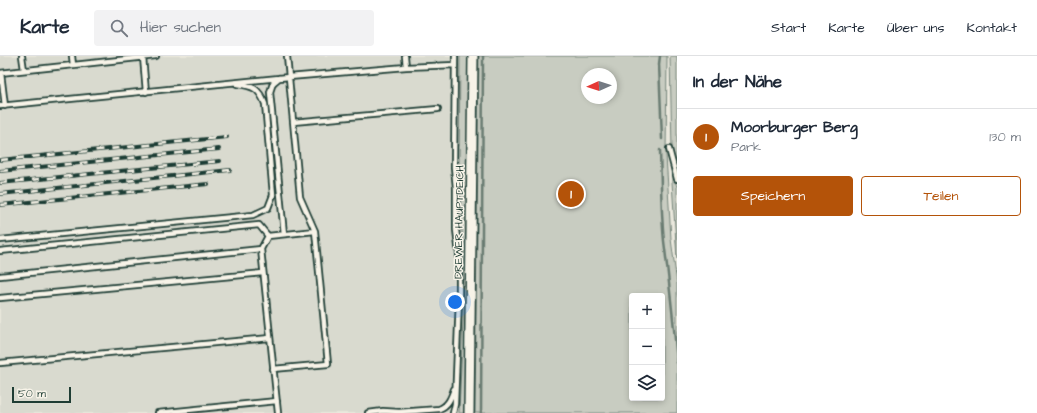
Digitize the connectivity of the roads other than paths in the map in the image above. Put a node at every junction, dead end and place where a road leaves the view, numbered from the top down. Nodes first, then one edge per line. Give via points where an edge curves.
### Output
1 (22, 56) edge
2 (72, 56) edge
3 (156, 56) edge
4 (287, 56) edge
5 (406, 56) edge
6 (455, 56) edge
7 (473, 56) edge
8 (143, 57) junction
9 (123, 58) edge
10 (73, 65) junction
11 (455, 65) junction
12 (406, 67) junction
13 (24, 70) junction
14 (1, 73) edge
15 (289, 77) junction
16 (280, 78) junction
17 (227, 83) junction
18 (146, 92) junction
19 (2, 106) edge
20 (438, 109) dead end
21 (293, 122) junction
22 (669, 149) dead end
23 (677, 180) edge
24 (315, 231) junction
25 (284, 234) junction
26 (268, 236) junction
27 (0, 240) edge
28 (261, 249) junction
29 (0, 251) edge
30 (263, 273) junction
31 (0, 276) edge
32 (0, 298) edge
33 (270, 338) junction
34 (0, 363) edge
35 (273, 369) junction
36 (456, 381) junction
37 (277, 401) junction
38 (397, 412) edge
39 (158, 413) edge
40 (278, 413) edge
41 (368, 413) edge
42 (453, 413) edge
43 (469, 413) edge

1 - 13 lane
2 - 10 lane
3 - 8 lane
4 - 15 lane
5 - 12 lane
6 - 11 lane
7 - 43 street, DREWER HAUPTDEICH
8 - 9 lane
8 - 18 lane
9 - 10 lane
10 - 13 lane
11 - 12 lane
11 - 36 lane via 454,167 459,254
12 - 15 lane
13 - 14 lane
14 - 19 lane
15 - 16 lane
15 - 21 lane
16 - 17 lane
16 - 25 lane via 273,83 270,92
17 - 18 lane
17 - 27 lane via 253,87 261,94 265,104 273,195 268,208 253,215
18 - 19 lane
20 - 21 lane
21 - 24 lane via 300,196
22 - 23 lane
24 - 25 lane
24 - 35 lane via 328,364
25 - 26 lane
26 - 28 lane
26 - 29 lane via 259,225
28 - 30 lane
28 - 31 lane
30 - 32 lane
30 - 33 lane
33 - 34 lane
33 - 35 lane
35 - 37 lane
36 - 38 lane via 449,402 443,408
36 - 42 lane
37 - 39 lane
37 - 40 lane
38 - 41 lane

